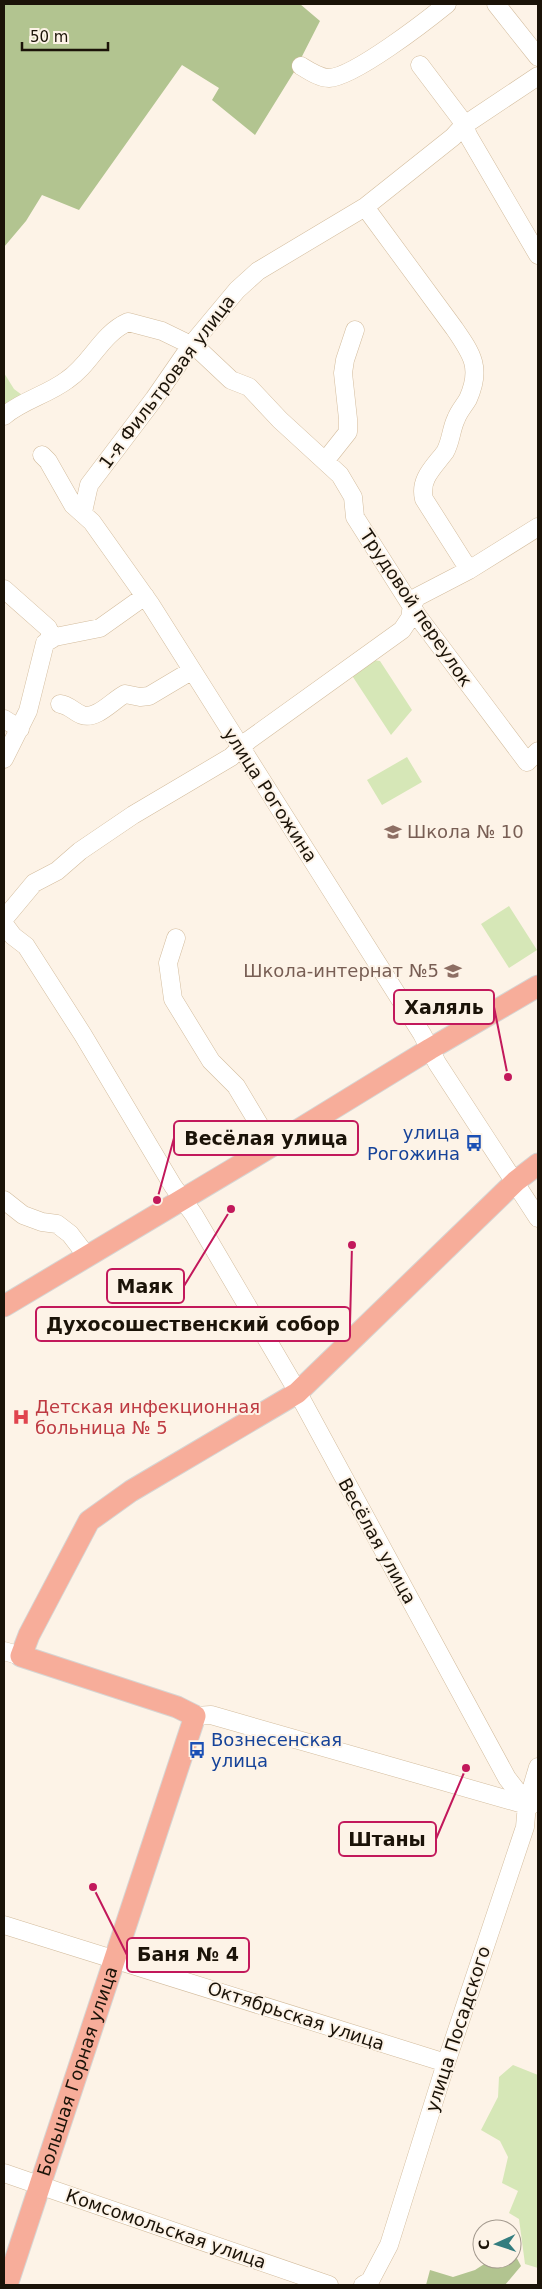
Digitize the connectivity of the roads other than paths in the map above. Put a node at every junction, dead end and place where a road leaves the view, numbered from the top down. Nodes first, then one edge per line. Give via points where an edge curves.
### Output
1 (447, 4) edge
2 (496, 4) edge
3 (538, 57) edge
4 (301, 66) dead end
5 (420, 66) dead end
6 (538, 76) edge
7 (463, 126) junction
8 (365, 207) junction
9 (538, 255) edge
10 (355, 330) dead end
11 (192, 344) junction
12 (4, 416) edge
13 (42, 455) dead end
14 (325, 461) junction
15 (83, 512) junction
16 (538, 527) edge
17 (469, 570) junction
18 (4, 589) edge
19 (145, 596) junction
20 (412, 605) junction
21 (52, 638) junction
22 (191, 671) junction
23 (60, 704) dead end
24 (4, 720) edge
25 (20, 729) junction
26 (240, 748) junction
27 (533, 756) edge
28 (4, 759) edge
29 (5, 915) edge
30 (176, 938) dead end
31 (538, 986) edge
32 (430, 1049) junction
33 (272, 1146) junction
34 (538, 1164) edge
35 (516, 1181) junction
36 (183, 1199) junction
37 (4, 1200) edge
38 (538, 1218) edge
39 (86, 1256) junction
40 (4, 1306) edge
41 (297, 1393) junction
42 (12, 1653) edge
43 (195, 1716) junction
44 (538, 1767) edge
45 (532, 1808) edge
46 (4, 1925) edge
47 (116, 1958) junction
48 (446, 2063) junction
49 (4, 2173) edge
50 (40, 2185) junction
51 (7, 2285) edge
52 (329, 2285) edge
53 (364, 2285) edge

1 - 4 street via 398,41 342,74 322,77
2 - 3 street
5 - 7 street
6 - 7 street, 1-я Фильтровая улица
7 - 8 street, 1-я Фильтровая улица
7 - 9 street
8 - 11 street, 1-я Фильтровая улица via 258,272 237,290
8 - 17 street via 468,347 475,363 475,380 452,426 448,447 430,470 422,491
10 - 14 street via 343,373 348,432
11 - 12 street, Трудовой переулок via 162,331 128,322 114,330 67,381 24,402
11 - 14 street, Трудовой переулок via 231,380 249,387
11 - 15 street, 1-я Фильтровая улица via 89,485
13 - 15 street, улица Рогожина via 73,505
14 - 20 street, Трудовой переулок via 348,486 355,517
15 - 19 street, улица Рогожина
16 - 17 street
17 - 20 street via 426,591
18 - 21 street via 48,628
19 - 21 street via 100,628
19 - 22 street, улица Рогожина
20 - 26 street via 410,618 402,630
20 - 27 street, Трудовой переулок via 458,673
21 - 25 street via 45,643 28,711
22 - 23 street via 149,696 140,698 125,694 90,716
22 - 26 street, улица Рогожина
24 - 25 street
25 - 28 street via 8,746
26 - 29 street via 231,757 133,814 80,851 57,872 34,883
26 - 32 street, улица Рогожина
29 - 36 street, Весёлая улица via 13,936 26,946
30 - 33 street via 168,963 172,999 211,1061 236,1086
31 - 32 main road
32 - 33 main road
32 - 35 street, улица Рогожина
33 - 36 main road
34 - 35 main road
35 - 38 street, улица Рогожина
35 - 41 main road
36 - 39 main road
36 - 41 street, Весёлая улица
37 - 39 street via 23,1215 57,1224 70,1234
39 - 40 main road
41 - 42 main road via 131,1491 89,1521 29,1636
41 - 45 street, Весёлая улица via 507,1778
42 - 43 main road via 177,1707
43 - 45 street via 211,1715
43 - 47 main road, Большая Горная улица
44 - 45 street, улица Посадского
45 - 48 street, улица Посадского
46 - 47 street, Октябрьская улица
47 - 48 street, Октябрьская улица
47 - 50 main road, Большая Горная улица
48 - 53 street, улица Посадского via 389,2245 370,2281
49 - 50 street, Комсомольская улица
50 - 51 main road, Большая Горная улица
50 - 52 street, Комсомольская улица

